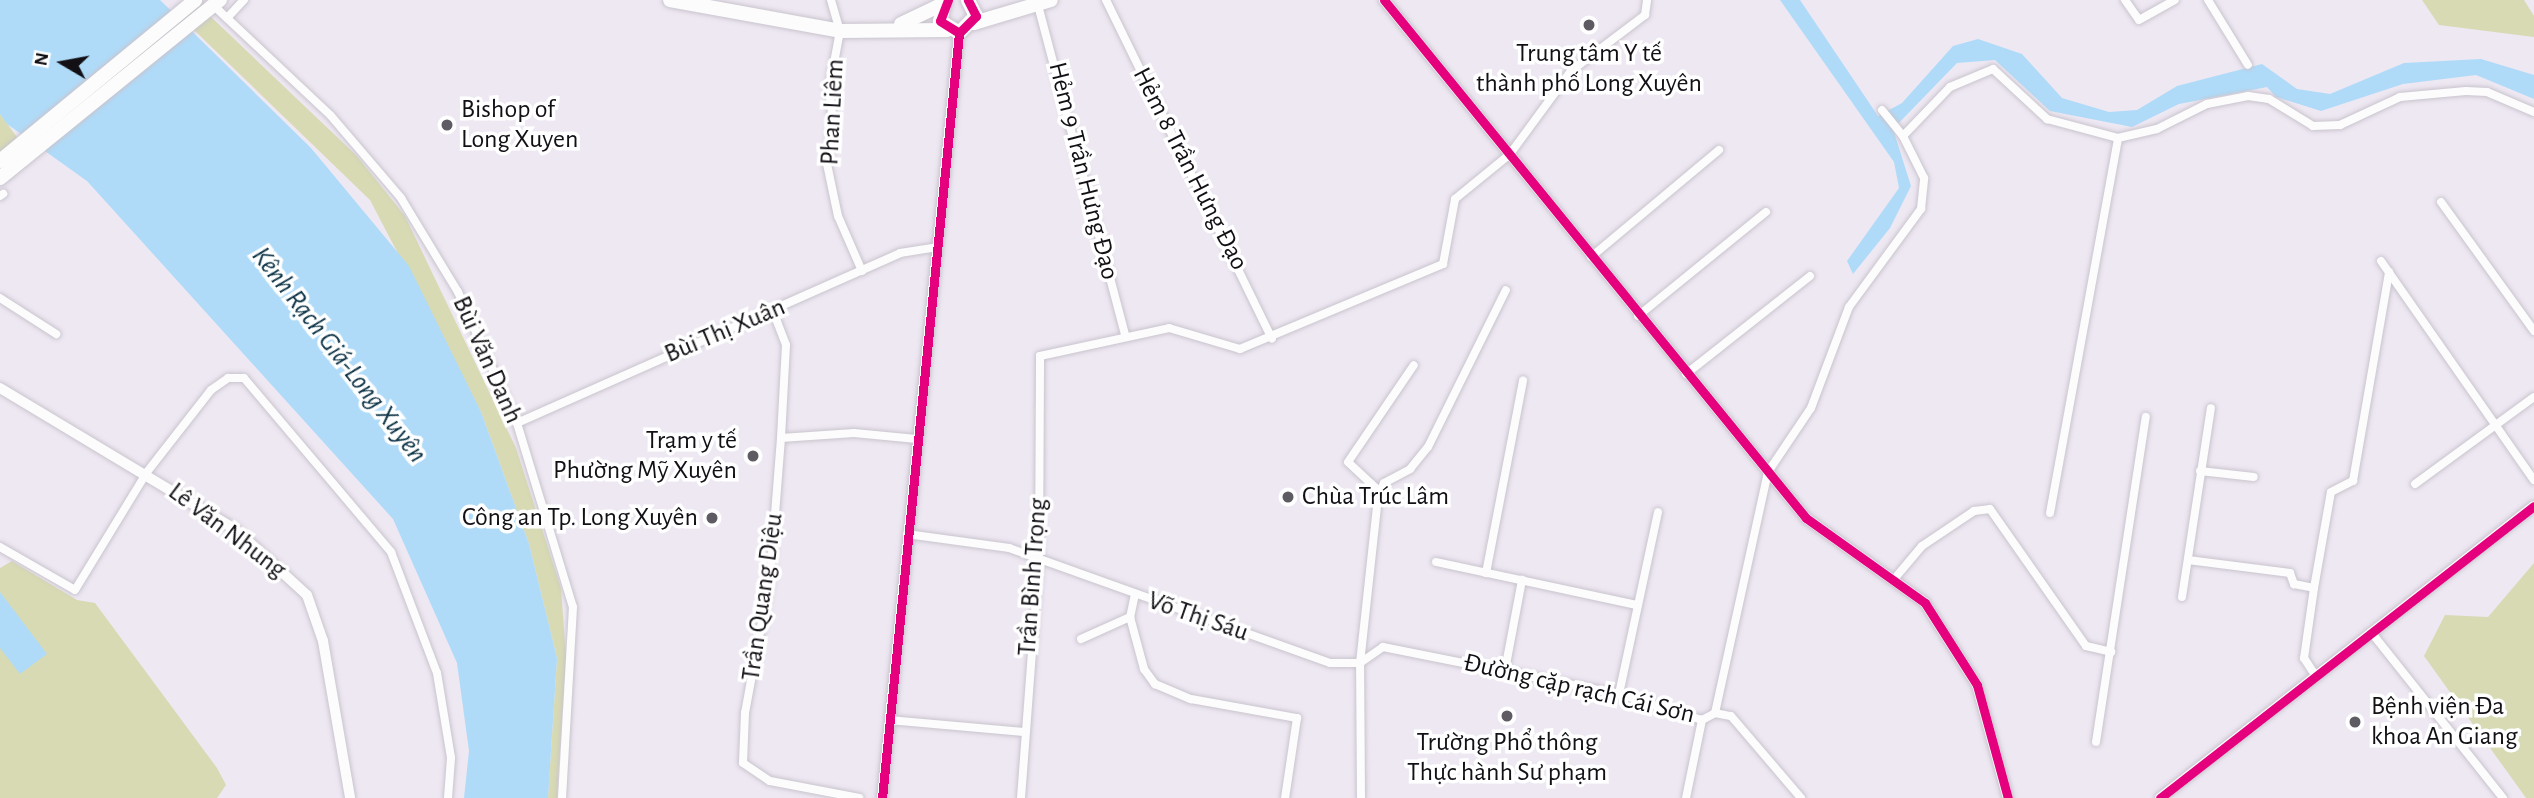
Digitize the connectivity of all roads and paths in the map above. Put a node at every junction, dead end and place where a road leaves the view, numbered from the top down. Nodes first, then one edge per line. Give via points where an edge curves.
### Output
1 (195, 0) edge
2 (244, 0) edge
3 (670, 0) edge
4 (831, 0) edge
5 (968, 0) edge
6 (1106, 0) edge
7 (1384, 0) edge
8 (1647, 0) edge
9 (2125, 0) edge
10 (2175, 0) edge
11 (2208, 0) edge
12 (946, 2) edge
13 (215, 4) edge
14 (1045, 4) edge
15 (227, 18) junction
16 (974, 23) junction
17 (841, 31) junction
18 (953, 32) junction
19 (2248, 65) dead end
20 (1882, 110) dead end
21 (2534, 111) edge
22 (1901, 134) junction
23 (2118, 138) junction
24 (1719, 150) dead end
25 (1506, 157) junction
26 (0, 161) edge
27 (0, 178) edge
28 (2441, 202) dead end
29 (1766, 212) dead end
30 (936, 247) junction
31 (1591, 257) junction
32 (2381, 261) dead end
33 (862, 271) junction
34 (2389, 272) junction
35 (1810, 276) dead end
36 (1506, 290) dead end
37 (0, 298) edge
38 (773, 311) junction
39 (1637, 317) junction
40 (2534, 331) edge
41 (56, 334) dead end
42 (1125, 335) junction
43 (1272, 339) junction
44 (1414, 365) dead end
45 (1686, 374) junction
46 (1523, 382) dead end
47 (0, 388) edge
48 (2534, 397) edge
49 (2211, 408) dead end
50 (2146, 417) dead end
51 (517, 423) junction
52 (2497, 426) junction
53 (781, 439) junction
54 (917, 439) junction
55 (1768, 471) junction
56 (2200, 471) junction
57 (147, 472) junction
58 (2253, 477) dead end
59 (2534, 480) edge
60 (2415, 484) dead end
61 (1379, 491) junction
62 (2534, 506) edge
63 (1658, 512) dead end
64 (2050, 513) dead end
65 (907, 534) junction
66 (2, 551) edge
67 (1039, 558) junction
68 (2188, 560) junction
69 (1436, 562) dead end
70 (1486, 573) junction
71 (1895, 578) junction
72 (1522, 580) junction
73 (2314, 589) junction
74 (1135, 594) junction
75 (2182, 597) dead end
76 (1637, 605) junction
77 (1130, 617) junction
78 (2371, 632) junction
79 (1081, 639) dead end
80 (2112, 652) junction
81 (1360, 663) junction
82 (1505, 670) junction
83 (2315, 676) junction
84 (1619, 694) junction
85 (1715, 713) junction
86 (890, 720) junction
87 (1702, 720) junction
88 (1025, 732) junction
89 (2096, 742) dead end
90 (350, 798) edge
91 (448, 798) edge
92 (562, 798) edge
93 (859, 798) edge
94 (882, 798) edge
95 (1021, 798) edge
96 (1285, 798) edge
97 (1361, 798) edge
98 (1686, 798) edge
99 (1801, 798) edge
100 (2008, 798) edge
101 (2160, 798) edge
102 (2503, 798) edge

1 - 26 highway
2 - 15 street
3 - 17 highway
4 - 17 street
5 - 16 highway
6 - 43 street, Hẻm 8 Trần Hưng Đạo
7 - 25 street
8 - 25 street via 1645,15 1571,71
9 - 10 street via 2139,20
11 - 19 street
12 - 17 highway via 918,21
12 - 18 highway via 939,15
13 - 15 street, Bùi Văn Danh
13 - 27 highway
14 - 16 highway
14 - 42 street, Hẻm 9 Trần Hưng Đạo
15 - 51 street, Bùi Văn Danh via 331,116 401,198 458,292
16 - 18 highway
17 - 18 highway
17 - 33 street, Phan Liêm via 829,89 833,124 827,164 838,216
18 - 30 street
20 - 22 street, Đường cặp rạch Cái Sơn
21 - 23 street via 2487,92 2466,91 2400,97 2340,125 2313,126 2269,99 2248,96
22 - 23 street via 1950,87 1993,69 2047,119
22 - 55 street, Đường cặp rạch Cái Sơn via 1924,178 1921,209 1849,307 1824,381
23 - 64 street
24 - 31 street
25 - 31 street
25 - 43 street via 1455,199 1443,264
28 - 40 street
29 - 39 street
30 - 33 street, Bùi Thị Xuân via 900,253
30 - 54 street
31 - 39 street
32 - 34 street
33 - 38 street, Bùi Thị Xuân
34 - 52 street
34 - 73 street via 2353,481 2331,492
35 - 45 street
36 - 61 street via 1428,447
37 - 41 street
38 - 51 street, Bùi Thị Xuân
38 - 53 street, Trần Quang Diệu via 786,345
39 - 45 street
42 - 43 street via 1169,328 1240,349
42 - 67 street, Trần Bình Trọng via 1040,356
44 - 61 street via 1349,462
45 - 55 street
46 - 70 street
47 - 57 street, Lê Văn Nhung
48 - 52 street
49 - 56 street
50 - 80 street
51 - 92 street, Bùi Văn Danh via 573,607
52 - 59 street
52 - 60 street
53 - 54 street via 854,433
53 - 93 street, Trần Quang Diệu via 770,578 745,713 743,763 770,781
54 - 65 street
55 - 71 street via 1818,530
55 - 85 street, Đường cặp rạch Cái Sơn
56 - 58 street
56 - 68 street
57 - 66 street via 75,590
57 - 90 street, Lê Văn Nhung via 275,559 307,595 323,641
57 - 91 street via 211,390 228,378 243,378 391,551 437,673 451,758
61 - 81 street
62 - 78 street
63 - 76 street
65 - 67 street, Võ Thị Sáu
65 - 86 street
67 - 74 street, Võ Thị Sáu
67 - 88 street, Trần Bình Trọng
68 - 73 street via 2290,573 2294,584
68 - 75 street
69 - 70 street
70 - 72 street
71 - 80 street via 1922,545 1974,511 1990,509 2086,646
71 - 100 street via 1932,613 1977,685
72 - 76 street
72 - 82 street
73 - 83 street via 2304,658
74 - 77 street
74 - 81 street, Võ Thị Sáu via 1331,663
76 - 84 street
77 - 79 street
77 - 96 street via 1144,669 1155,684 1191,699 1297,718
78 - 83 street
78 - 102 street
80 - 89 street
81 - 82 street, Đường cặp rạch Cái Sơn via 1383,647
81 - 97 street
82 - 84 street, Đường cặp rạch Cái Sơn
83 - 101 street
84 - 87 street, Đường cặp rạch Cái Sơn
85 - 87 street, Đường cặp rạch Cái Sơn
85 - 99 street via 1731,716
86 - 88 street
86 - 94 street
87 - 98 street
88 - 95 street, Trần Bình Trọng

